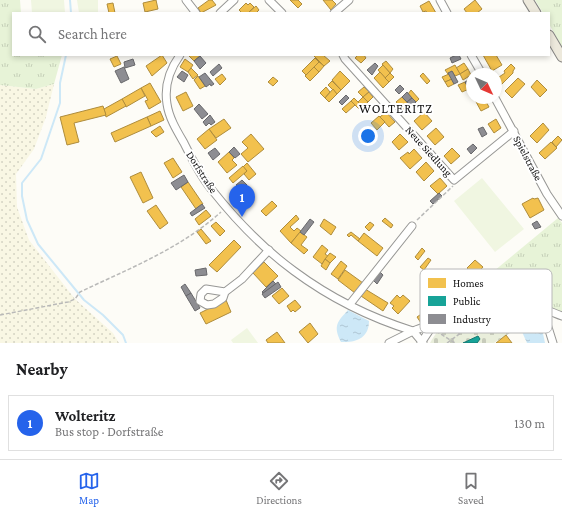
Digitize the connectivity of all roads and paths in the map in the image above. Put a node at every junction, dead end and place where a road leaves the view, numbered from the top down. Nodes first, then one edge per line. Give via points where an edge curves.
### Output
1 (186, 0) edge
2 (234, 0) edge
3 (269, 0) edge
4 (349, 0) edge
5 (440, 0) edge
6 (528, 0) edge
7 (195, 12) edge
8 (221, 12) edge
9 (281, 12) edge
10 (335, 12) edge
11 (446, 12) edge
12 (535, 12) edge
13 (550, 38) edge
14 (179, 56) edge
15 (344, 56) edge
16 (472, 56) edge
17 (562, 57) edge
18 (479, 68) edge
19 (498, 104) edge
20 (514, 131) junction
21 (454, 180) junction
22 (227, 207) junction
23 (562, 216) edge
24 (412, 226) joint
25 (269, 250) junction
26 (225, 292) dead end
27 (350, 304) junction
28 (552, 312) edge
29 (0, 315) edge
30 (562, 316) edge
31 (420, 329) edge
32 (413, 331) junction
33 (428, 333) edge
34 (442, 333) edge
35 (460, 333) edge
36 (549, 333) edge
37 (450, 340) junction
38 (389, 343) edge
39 (422, 343) edge
40 (447, 343) edge
41 (455, 343) edge
42 (552, 343) edge

1 - 7 street
2 - 8 street
3 - 9 street
4 - 10 street
5 - 11 street
6 - 12 main road
13 - 17 main road
14 - 22 street, Dorfstraße via 169,74 166,93 169,113 203,178
15 - 21 street, Neue Siedlung
16 - 18 street
19 - 20 street, Spielstraße
20 - 21 street, Neue Siedlung
20 - 23 street, Spielstraße via 547,194
21 - 24 path via 452,188
22 - 25 street, Dorfstraße
22 - 29 path via 199,230 162,253 80,292 68,302
24 - 27 street
25 - 26 street via 242,280
25 - 27 street, Dorfstraße via 293,270
27 - 32 street, Dorfstraße via 396,326
28 - 30 street
31 - 32 street
32 - 38 street
32 - 39 street
33 - 39 street
34 - 37 path
35 - 37 path
36 - 42 street
37 - 40 path
37 - 41 path

